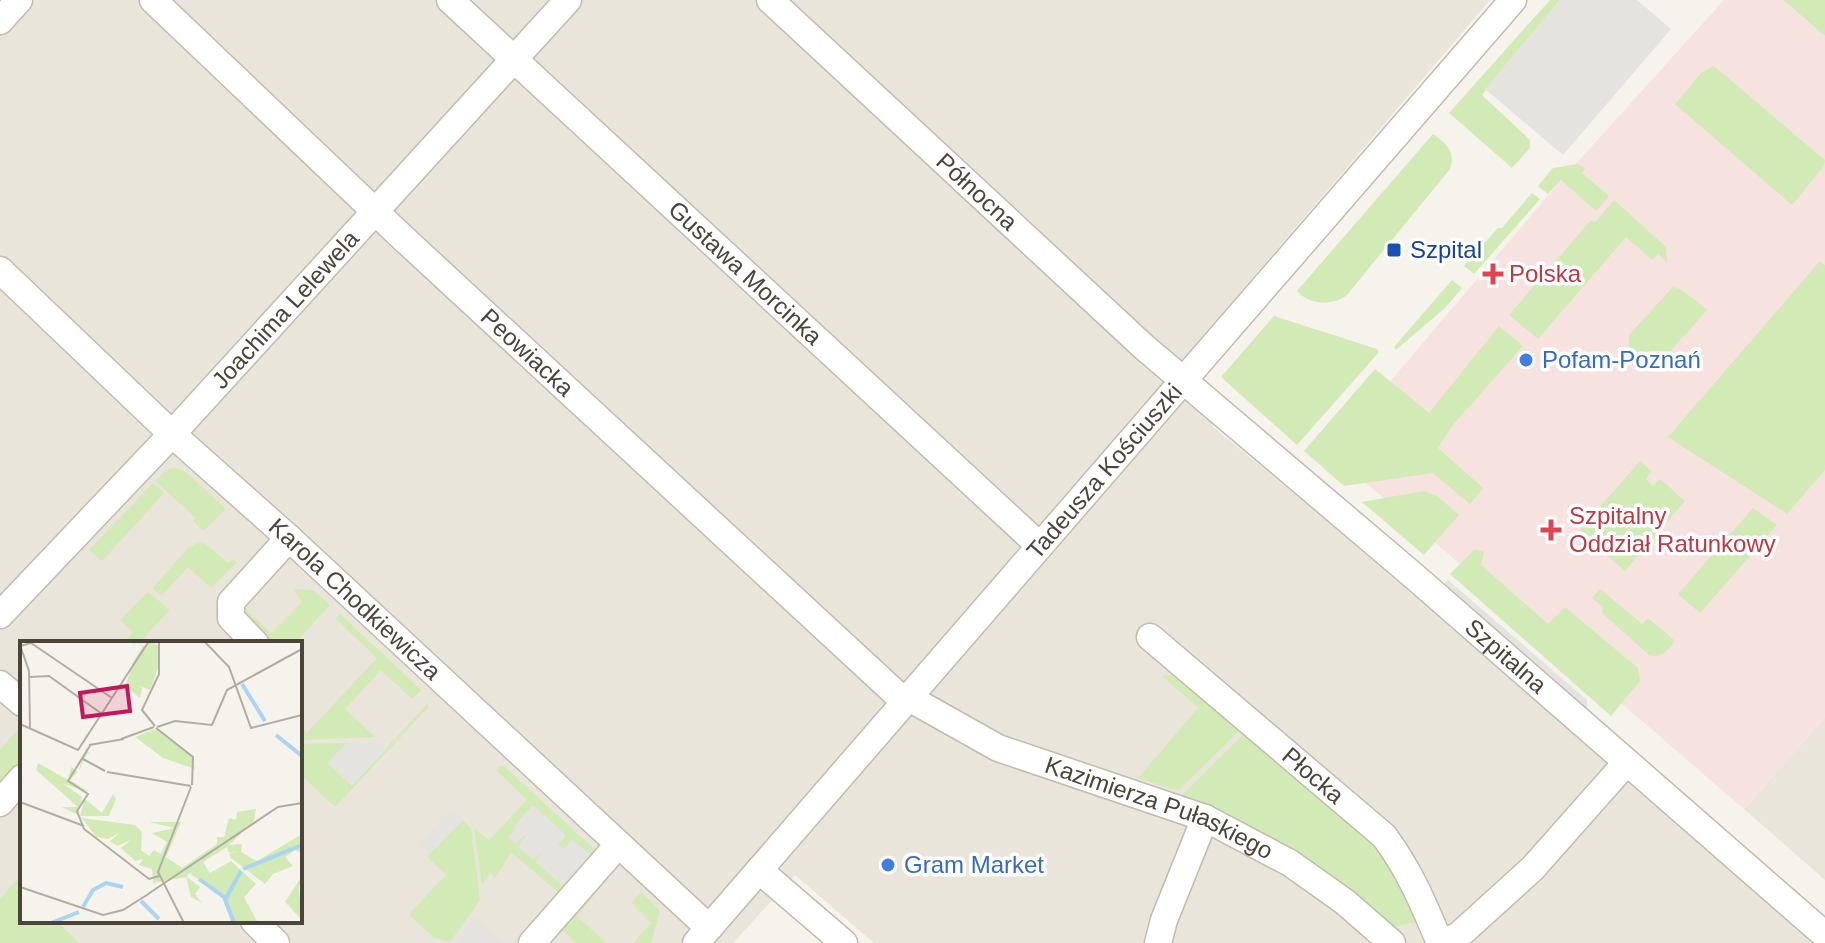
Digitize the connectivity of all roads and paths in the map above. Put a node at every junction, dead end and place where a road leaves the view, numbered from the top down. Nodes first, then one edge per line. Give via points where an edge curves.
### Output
1 (19, 0) edge
2 (153, 0) edge
3 (450, 0) edge
4 (568, 0) edge
5 (770, 0) edge
6 (1513, 0) edge
7 (0, 21) edge
8 (514, 59) junction
9 (375, 211) junction
10 (0, 270) edge
11 (1185, 379) junction
12 (172, 434) junction
13 (289, 538) junction
14 (1040, 546) junction
15 (0, 615) edge
16 (1150, 637) dead end
17 (253, 641) edge
18 (0, 684) edge
19 (907, 700) junction
20 (20, 701) edge
21 (1626, 763) junction
22 (20, 780) edge
23 (0, 803) edge
24 (1205, 818) junction
25 (618, 845) junction
26 (759, 870) junction
27 (256, 923) edge
28 (1825, 935) edge
29 (703, 936) edge
30 (276, 943) edge
31 (532, 943) edge
32 (844, 943) edge
33 (1158, 943) edge
34 (1392, 943) edge
35 (1441, 943) edge

1 - 7 street
2 - 9 street, Peowiacka
3 - 8 street, Gustawa Morcinka
4 - 8 street, Joachima Lelewela
5 - 11 street, Północna via 1144,347
6 - 11 street, Tadeusza Kościuszki
8 - 9 street, Joachima Lelewela
8 - 14 street, Gustawa Morcinka
9 - 12 street, Joachima Lelewela
9 - 19 street, Peowiacka
10 - 12 street, Karola Chodkiewicza
11 - 14 street, Tadeusza Kościuszki
11 - 21 street, Szpitalna
12 - 13 street, Karola Chodkiewicza
12 - 15 street, Joachima Lelewela
13 - 17 street via 231,602 231,618
13 - 25 street, Karola Chodkiewicza
14 - 19 street, Tadeusza Kościuszki
16 - 35 street, Płocka via 1384,836 1415,884
18 - 20 street
19 - 24 street, Kazimierza Pułaskiego via 998,748
19 - 26 street, Tadeusza Kościuszki
21 - 28 street, Szpitalna
21 - 35 street via 1533,868 1458,936
22 - 23 street
24 - 33 street
24 - 34 street, Kazimierza Pułaskiego via 1290,863
25 - 29 street, Karola Chodkiewicza
25 - 31 street
26 - 29 street, Tadeusza Kościuszki
26 - 32 street
27 - 30 street

